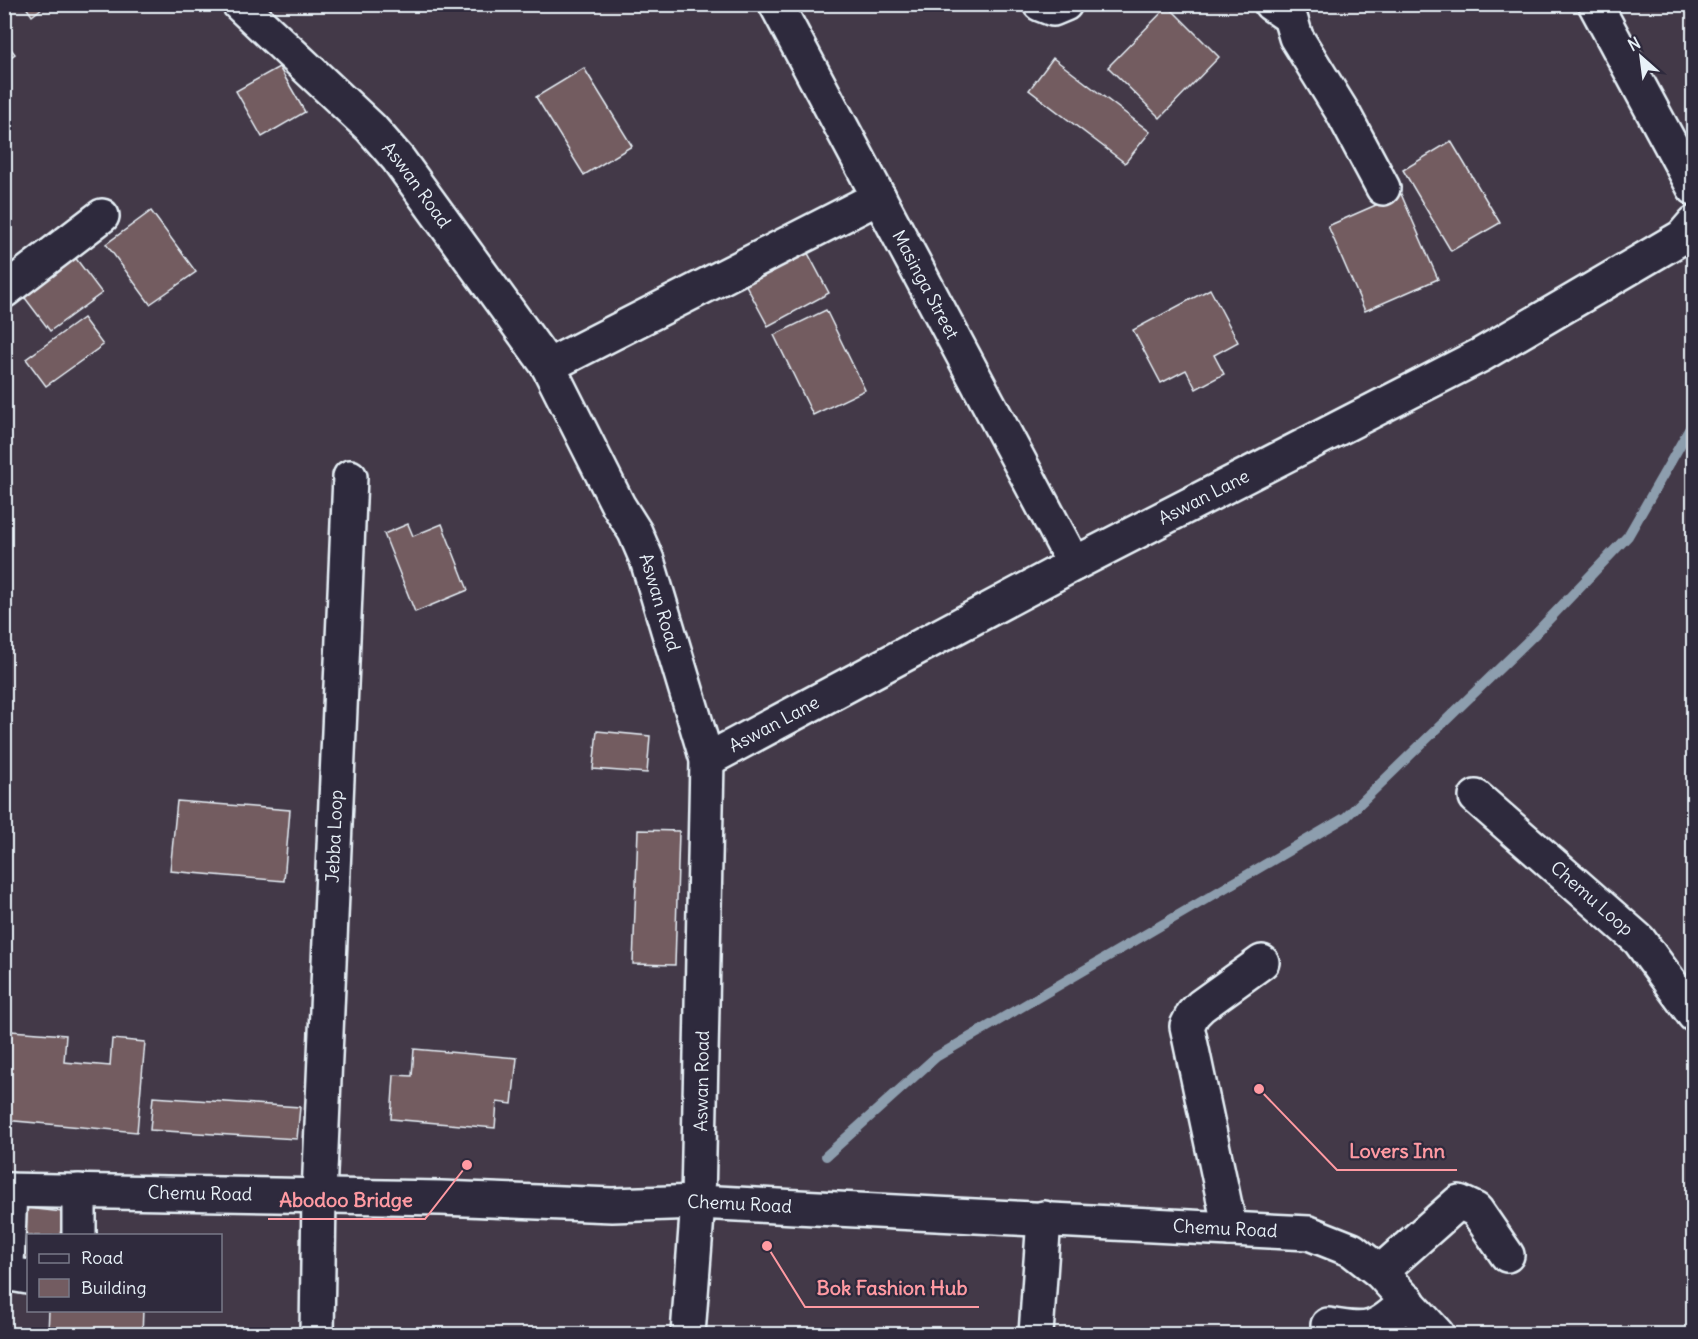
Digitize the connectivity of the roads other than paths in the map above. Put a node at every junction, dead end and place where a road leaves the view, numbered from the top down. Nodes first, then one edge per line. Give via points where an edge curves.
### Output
1 (239, 4) edge
2 (776, 4) edge
3 (1040, 4) edge
4 (1065, 4) edge
5 (1595, 4) edge
6 (1281, 11) edge
7 (1383, 188) dead end
8 (1694, 188) edge
9 (879, 196) junction
10 (102, 216) dead end
11 (1694, 223) edge
12 (4, 291) edge
13 (548, 366) junction
14 (350, 477) dead end
15 (1074, 564) junction
16 (707, 760) junction
17 (1476, 797) dead end
18 (1263, 962) dead end
19 (1694, 1015) edge
20 (7, 1190) edge
21 (79, 1191) junction
22 (319, 1195) junction
23 (698, 1202) junction
24 (1044, 1218) junction
25 (1230, 1229) junction
26 (79, 1234) edge
27 (1507, 1255) dead end
28 (1380, 1272) junction
29 (27, 1277) edge
30 (1408, 1301) junction
31 (1328, 1325) dead end
32 (316, 1335) edge
33 (688, 1335) edge
34 (1036, 1335) edge
35 (1437, 1335) edge

1 - 13 street, Aswan Road via 398,159
2 - 9 street, Masinga Street
3 - 4 street via 1053,9
5 - 8 street
6 - 7 street
9 - 13 street
9 - 15 street, Masinga Street
10 - 12 street
11 - 15 street, Aswan Lane via 1673,242 1481,355
13 - 16 street, Aswan Road via 635,532
14 - 22 street, Jebba Loop
15 - 16 street, Aswan Lane
16 - 23 street, Aswan Road
17 - 19 street, Chemu Loop via 1639,940
18 - 25 street via 1201,1006 1187,1026
20 - 21 street, Chemu Road
20 - 29 street via 7,1265 11,1275
21 - 22 street, Chemu Road
21 - 26 street
22 - 23 street, Chemu Road via 612,1205
22 - 32 street, Jebba Loop
23 - 24 street, Chemu Road
23 - 33 street, Aswan Road
24 - 25 street, Chemu Road
24 - 34 street
25 - 28 street, Chemu Road via 1309,1233 1352,1250
27 - 28 street via 1476,1210 1459,1202
28 - 30 street, Chemu Road
30 - 31 street via 1383,1324 1369,1329
30 - 35 street, Chemu Road

